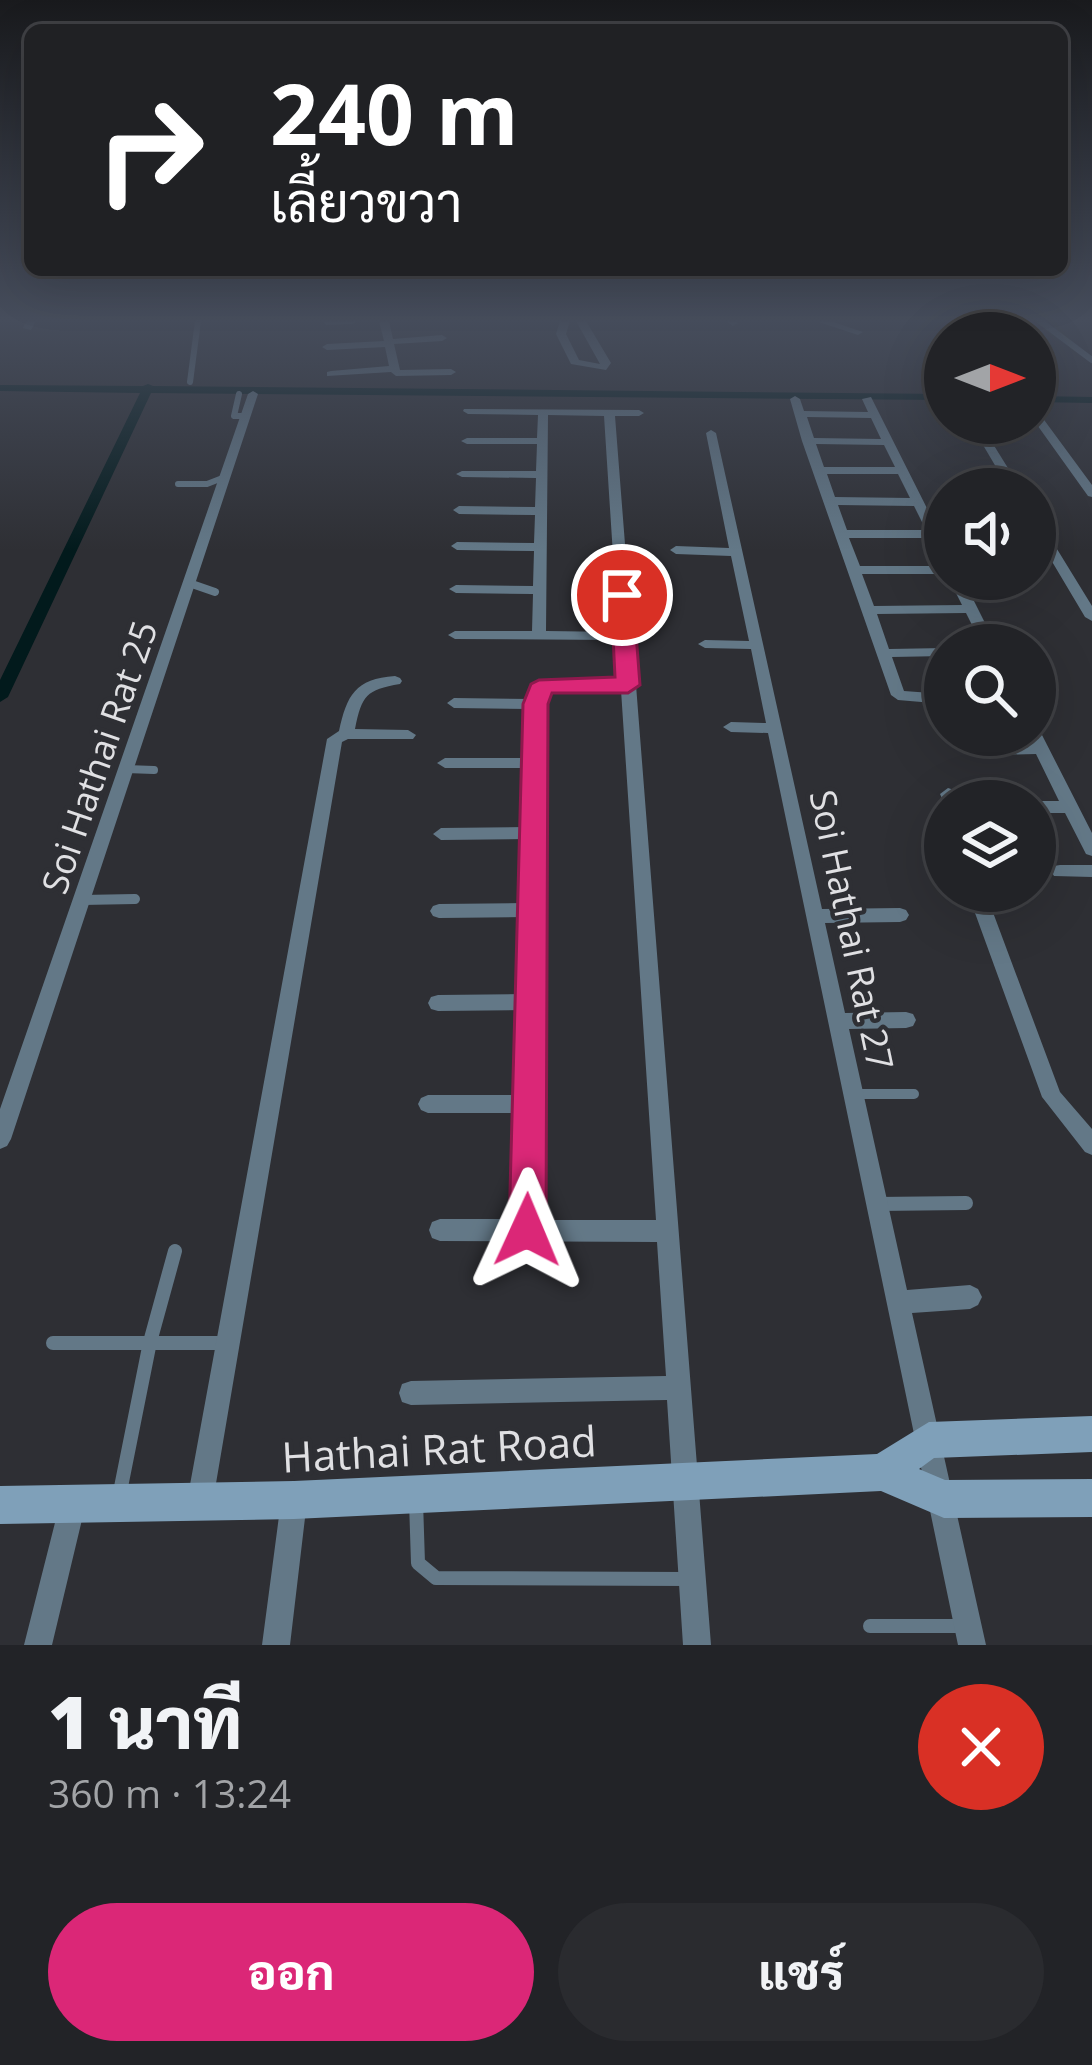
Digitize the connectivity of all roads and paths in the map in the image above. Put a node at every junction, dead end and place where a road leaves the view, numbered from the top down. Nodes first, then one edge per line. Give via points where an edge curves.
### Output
1 (246, 398) edge
2 (795, 399) dead end
3 (867, 400) dead end
4 (468, 411) dead end
5 (543, 412) junction
6 (609, 413) junction
7 (639, 413) dead end
8 (800, 415) junction
9 (874, 415) junction
10 (711, 433) dead end
11 (467, 441) dead end
12 (542, 441) junction
13 (808, 441) junction
14 (887, 442) junction
15 (1056, 444) edge
16 (819, 470) junction
17 (902, 471) junction
18 (462, 474) dead end
19 (542, 475) junction
20 (178, 484) dead end
21 (217, 485) junction
22 (1092, 493) edge
23 (830, 501) junction
24 (917, 502) junction
25 (459, 510) dead end
26 (541, 511) junction
27 (924, 515) edge
28 (842, 534) junction
29 (924, 534) edge
30 (457, 546) dead end
31 (541, 547) junction
32 (676, 550) dead end
33 (736, 552) junction
34 (1056, 558) edge
35 (855, 570) junction
36 (924, 570) edge
37 (189, 583) junction
38 (456, 589) dead end
39 (539, 590) junction
40 (215, 592) dead end
41 (966, 600) edge
42 (970, 609) junction
43 (869, 610) junction
44 (1092, 617) edge
45 (978, 624) edge
46 (455, 635) dead end
47 (539, 635) junction
48 (624, 636) junction
49 (705, 644) dead end
50 (757, 645) junction
51 (924, 652) edge
52 (883, 653) junction
53 (395, 681) dead end
54 (628, 685) junction
55 (924, 698) edge
56 (454, 703) dead end
57 (536, 704) junction
58 (731, 727) dead end
59 (775, 728) junction
60 (346, 734) junction
61 (409, 735) dead end
62 (1045, 756) edge
63 (445, 763) dead end
64 (536, 763) junction
65 (126, 769) junction
66 (154, 770) dead end
67 (1056, 807) edge
68 (1070, 807) junction
69 (534, 832) junction
70 (441, 834) dead end
71 (1092, 850) edge
72 (1060, 871) dead end
73 (1092, 871) edge
74 (135, 899) dead end
75 (82, 900) junction
76 (533, 910) junction
77 (439, 911) dead end
78 (984, 912) edge
79 (900, 915) dead end
80 (815, 916) junction
81 (531, 1002) junction
82 (438, 1003) dead end
83 (839, 1021) junction
84 (906, 1021) dead end
85 (854, 1094) junction
86 (914, 1094) dead end
87 (428, 1104) dead end
88 (529, 1104) junction
89 (0, 1139) edge
90 (1092, 1145) edge
91 (966, 1203) dead end
92 (877, 1204) junction
93 (440, 1230) dead end
94 (527, 1230) junction
95 (667, 1231) junction
96 (175, 1250) dead end
97 (970, 1297) dead end
98 (898, 1302) junction
99 (150, 1342) junction
100 (53, 1343) dead end
101 (228, 1343) junction
102 (678, 1388) junction
103 (411, 1393) dead end
104 (1092, 1434) edge
105 (929, 1440) junction
106 (882, 1472) junction
107 (684, 1481) junction
108 (416, 1495) junction
109 (1092, 1498) edge
110 (944, 1499) junction
111 (294, 1500) junction
112 (73, 1502) junction
113 (200, 1502) junction
114 (118, 1503) junction
115 (0, 1505) edge
116 (692, 1579) junction
117 (870, 1626) dead end
118 (970, 1636) edge
119 (38, 1645) edge
120 (277, 1645) edge
121 (697, 1645) edge

1 - 21 street, Soi Hathai Rat 25
2 - 8 street
3 - 9 street
4 - 5 street
5 - 6 street
5 - 12 street
6 - 7 street
6 - 48 street
8 - 9 street
8 - 13 street
9 - 14 street
10 - 33 street, Soi Hathai Rat 27
11 - 12 street
12 - 19 street
13 - 14 street
13 - 16 street
14 - 17 street
15 - 22 street
16 - 17 street
16 - 23 street
17 - 24 street
18 - 19 street
19 - 26 street
20 - 21 lane
21 - 37 street, Soi Hathai Rat 25
23 - 24 street
23 - 28 street
24 - 27 street
25 - 26 street
26 - 31 street
28 - 29 street
28 - 35 street
30 - 31 street
31 - 39 street
32 - 33 street
33 - 50 street, Soi Hathai Rat 27
34 - 44 street
35 - 36 street
35 - 43 street
37 - 40 lane
37 - 65 street, Soi Hathai Rat 25
38 - 39 street
39 - 47 street
41 - 42 street
42 - 43 street
42 - 45 street
43 - 52 street
46 - 47 street
47 - 48 street
48 - 54 street
49 - 50 street
50 - 59 street, Soi Hathai Rat 27
51 - 52 street
52 - 55 street via 900,697
53 - 60 street via 354,695
54 - 57 street via 548,685
54 - 95 street
56 - 57 street
57 - 64 street
58 - 59 street
59 - 80 street, Soi Hathai Rat 27
60 - 61 street
60 - 101 street via 334,740
62 - 68 street
63 - 64 street
64 - 69 street
65 - 66 lane
65 - 75 street, Soi Hathai Rat 25
67 - 68 street
68 - 71 street
69 - 70 street
69 - 76 street
72 - 73 street
74 - 75 lane
75 - 89 street, Soi Hathai Rat 25
76 - 77 street
76 - 81 street
78 - 90 street via 1052,1096
79 - 80 street
80 - 83 street, Soi Hathai Rat 27
81 - 82 street
81 - 88 street
83 - 84 street
83 - 85 street, Soi Hathai Rat 27
85 - 86 lane
85 - 92 street, Soi Hathai Rat 27
87 - 88 street
88 - 94 street
91 - 92 lane
92 - 98 street, Soi Hathai Rat 27
93 - 94 street
94 - 95 street
95 - 102 street
96 - 99 lane
97 - 98 street
98 - 105 street, Soi Hathai Rat 27
99 - 100 lane
99 - 101 lane
99 - 114 lane
101 - 113 street
102 - 103 street
102 - 107 street
104 - 105 main road
105 - 106 main road
105 - 110 street, Soi Hathai Rat 27
106 - 107 main road, Hathai Rat Road
106 - 110 main road, Hathai Rat Road
107 - 108 main road, Hathai Rat Road
107 - 116 street
108 - 111 main road, Hathai Rat Road
108 - 116 lane via 418,1564 436,1578
109 - 110 main road, Hathai Rat Road
110 - 118 street, Soi Hathai Rat 27
111 - 113 main road, Hathai Rat Road
111 - 120 street
112 - 114 main road, Hathai Rat Road
112 - 115 main road, Hathai Rat Road
112 - 119 street
113 - 114 main road, Hathai Rat Road
116 - 121 street
117 - 118 lane

